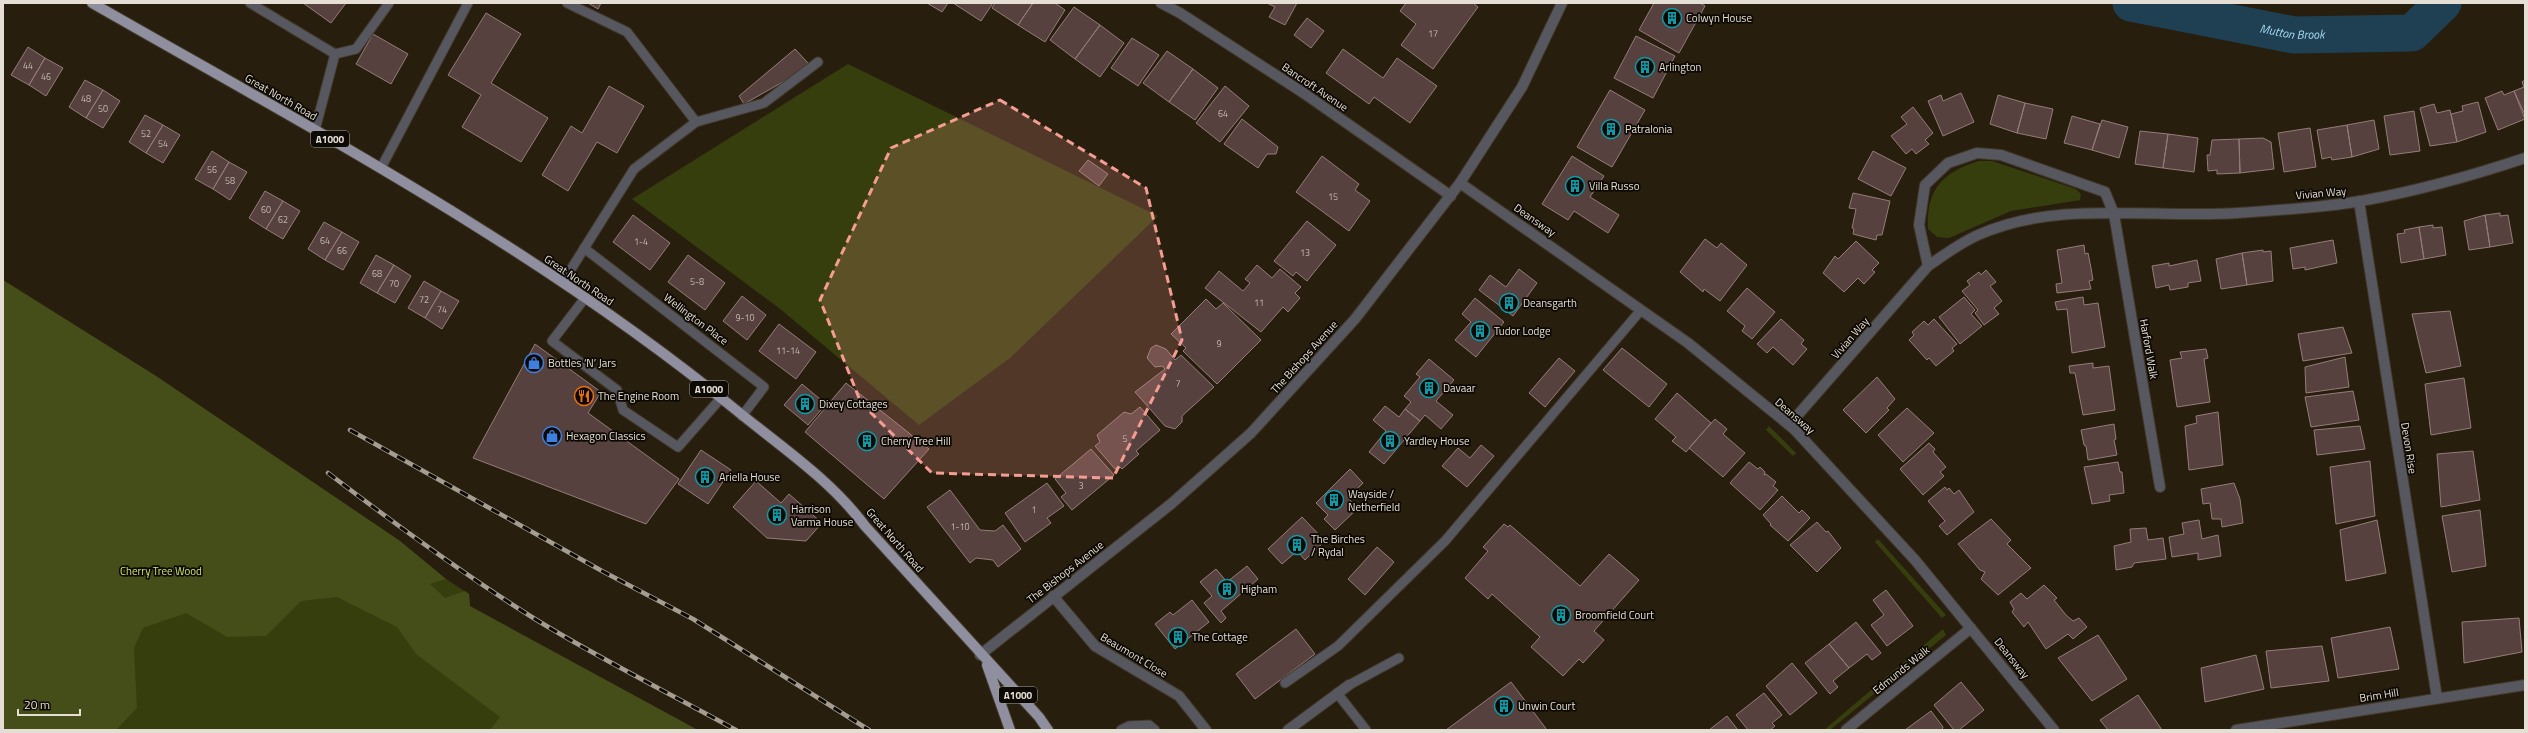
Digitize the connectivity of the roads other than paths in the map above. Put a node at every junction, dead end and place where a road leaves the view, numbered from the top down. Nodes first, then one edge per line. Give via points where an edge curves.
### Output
1 (92, 3) edge
2 (250, 3) edge
3 (389, 3) edge
4 (468, 3) edge
5 (567, 3) edge
6 (1161, 3) edge
7 (1562, 3) edge
8 (335, 54) junction
9 (818, 62) dead end
10 (696, 122) junction
11 (315, 130) junction
12 (2525, 158) edge
13 (381, 168) junction
14 (1460, 183) junction
15 (1451, 196) junction
16 (2359, 201) junction
17 (2114, 214) junction
18 (584, 248) junction
19 (1928, 266) junction
20 (563, 282) junction
21 (585, 298) junction
22 (1642, 310) junction
23 (721, 398) junction
24 (742, 416) junction
25 (1789, 425) junction
26 (2160, 488) dead end
27 (1053, 596) junction
28 (1971, 628) junction
29 (983, 658) junction
30 (1399, 658) dead end
31 (1285, 683) dead end
32 (1349, 684) joint
33 (2525, 685) edge
34 (1337, 693) junction
35 (2437, 698) junction
36 (1010, 730) edge
37 (1048, 730) edge
38 (1121, 730) edge
39 (1155, 730) edge
40 (1206, 730) edge
41 (1288, 730) edge
42 (1366, 730) edge
43 (1846, 730) edge
44 (2054, 730) edge
45 (2236, 730) edge

1 - 11 main road, Great North Road / A1000
2 - 8 lane
3 - 8 lane via 356,49
4 - 13 lane
5 - 10 lane via 627,32
6 - 15 street, Bancroft Avenue via 1305,94
7 - 14 street, The Bishops Avenue via 1522,87
8 - 11 lane
9 - 10 lane via 764,103
10 - 18 lane via 634,169
11 - 13 main road, Great North Road / A1000
12 - 16 street, Vivian Way via 2434,186
13 - 20 main road, Great North Road / A1000
14 - 15 street, The Bishops Avenue
14 - 22 street, Deansway
15 - 27 street, The Bishops Avenue via 1355,319 1250,433 1171,504
16 - 17 street, Vivian Way via 2236,213
16 - 35 street, Devon Rise
17 - 19 street, Vivian Way via 2074,214 2014,223 1957,246
17 - 19 street via 2105,192 2000,155 1977,153 1948,163 1925,185 1919,225
17 - 26 street, Harford Walk
18 - 20 lane
18 - 24 lane, Wellington Place via 764,386
19 - 25 street, Vivian Way
20 - 21 main road, Great North Road / A1000
21 - 23 main road, Great North Road / A1000
21 - 23 lane via 552,341 617,390 623,410 678,447
22 - 25 street, Deansway via 1688,343
22 - 31 lane via 1445,540 1338,646
23 - 24 main road, Great North Road / A1000
24 - 29 main road, Great North Road / A1000 via 848,503 865,526
25 - 28 street, Deansway via 1915,560
27 - 29 street, The Bishops Avenue
27 - 40 street, Beaumont Close via 1094,646 1179,696
28 - 43 street, Edmunds Walk
28 - 44 street, Deansway
29 - 36 main road, Great North Road / A1000
29 - 37 main road, Great North Road / A1000 via 1039,717
30 - 32 lane
32 - 34 street
33 - 35 street, Brim Hill
34 - 41 street
34 - 42 lane
35 - 45 street, Brim Hill
38 - 39 lane via 1129,726 1149,725

